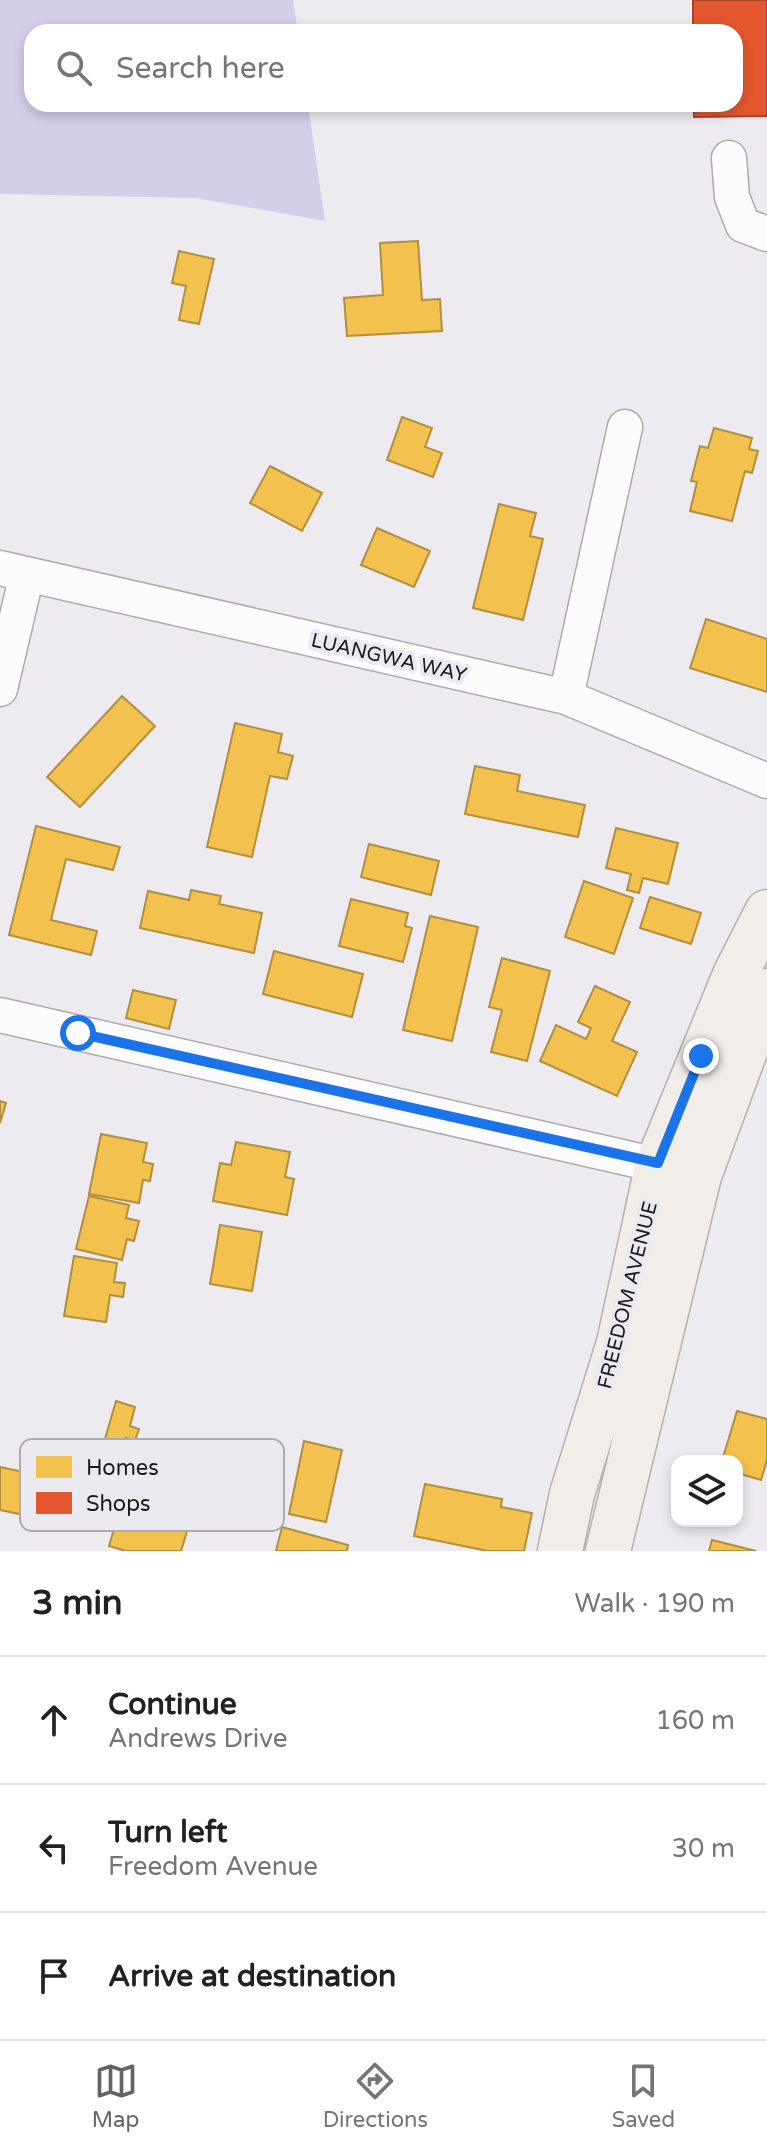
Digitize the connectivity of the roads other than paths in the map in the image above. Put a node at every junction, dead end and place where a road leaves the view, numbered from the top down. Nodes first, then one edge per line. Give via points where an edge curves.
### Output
1 (729, 158) dead end
2 (767, 234) edge
3 (625, 427) dead end
4 (14, 571) edge
5 (0, 689) edge
6 (566, 697) junction
7 (767, 781) edge
8 (767, 912) edge
9 (767, 991) edge
10 (0, 1015) edge
11 (679, 1170) junction
12 (560, 1551) edge
13 (608, 1551) edge

1 - 2 street via 732,197 743,225
3 - 6 street
4 - 5 street
4 - 6 street, LUANGWA WAY
6 - 7 street, LUANGWA WAY
8 - 11 main road, FREEDOM AVENUE via 735,975
9 - 11 main road, FREEDOM AVENUE
10 - 11 street
11 - 12 main road, FREEDOM AVENUE via 619,1343 572,1494
11 - 13 main road, FREEDOM AVENUE

